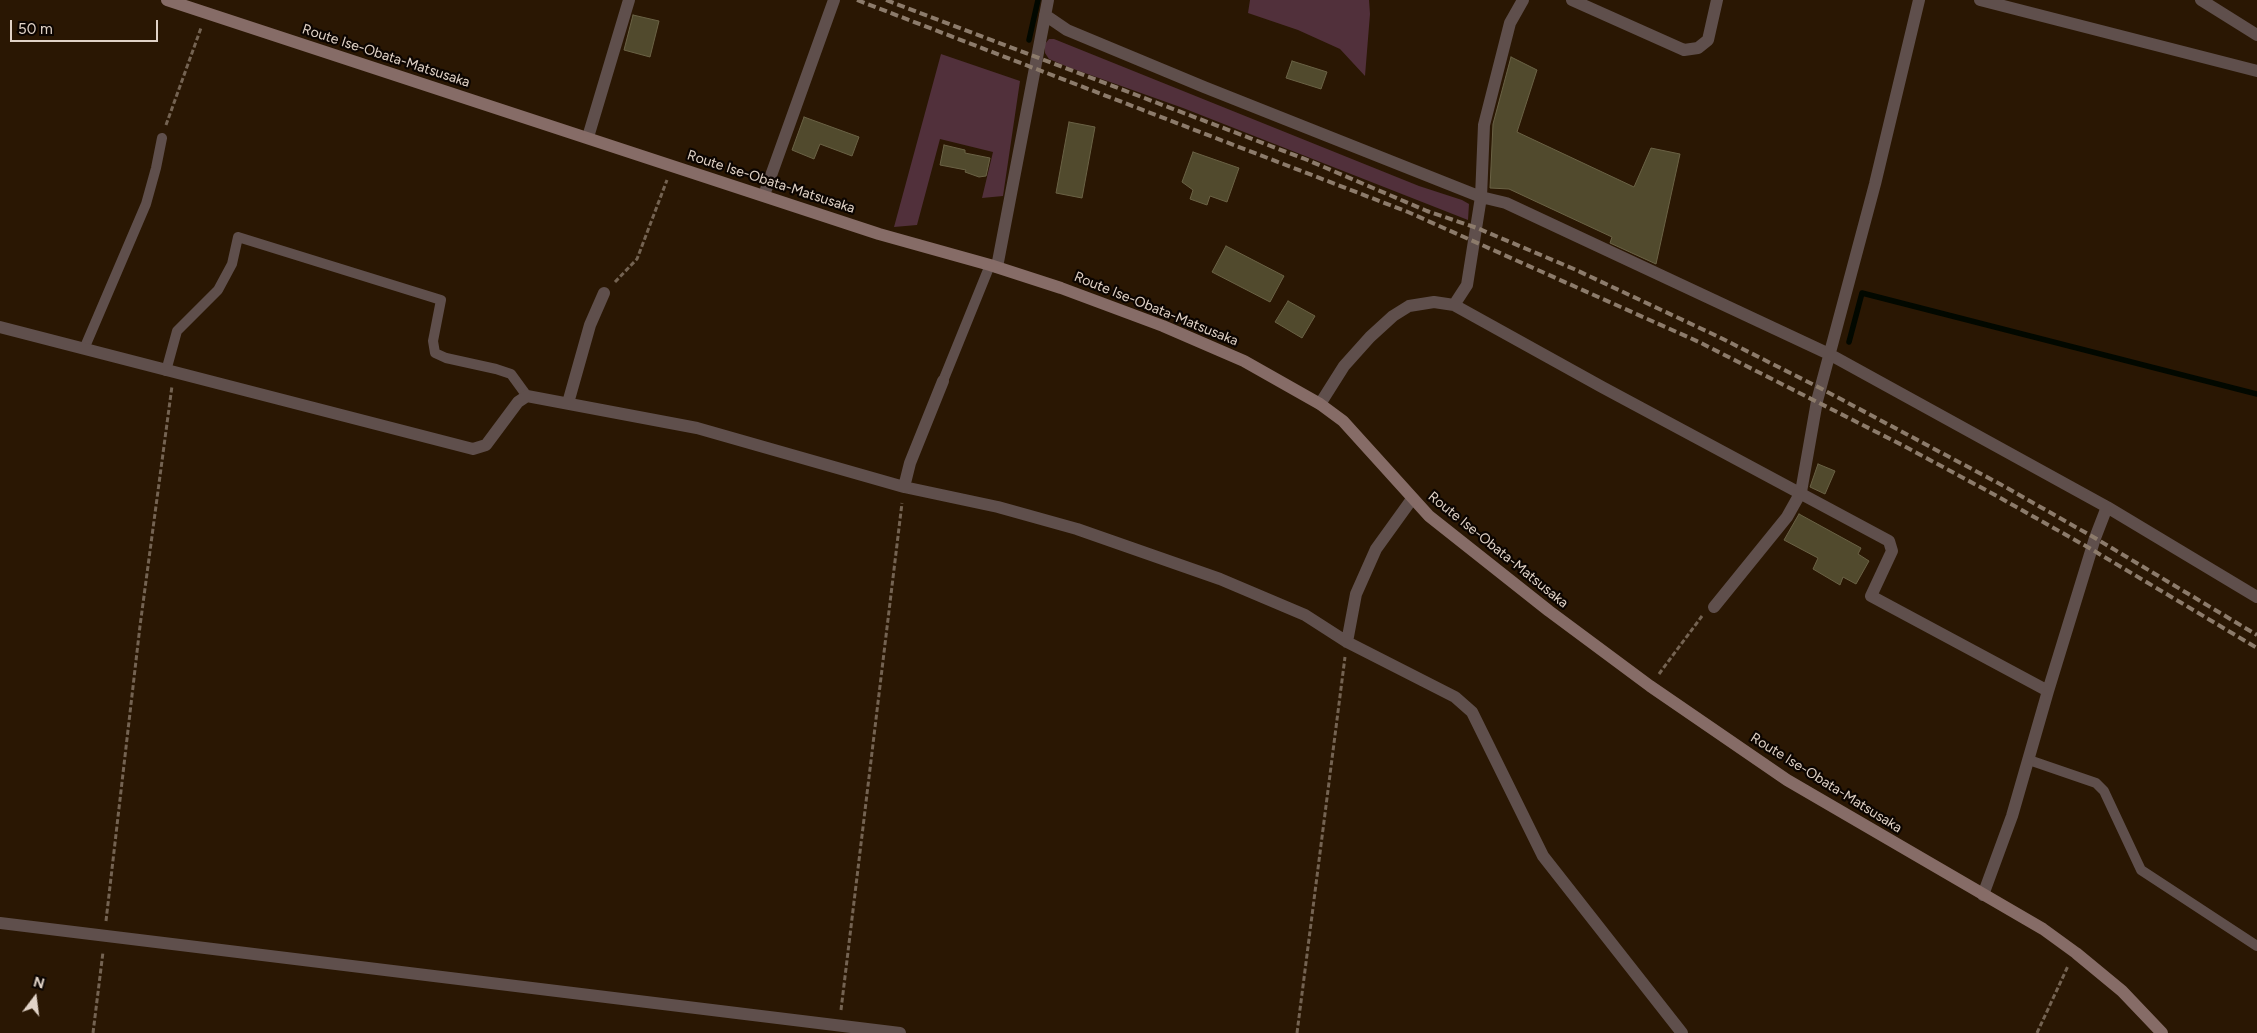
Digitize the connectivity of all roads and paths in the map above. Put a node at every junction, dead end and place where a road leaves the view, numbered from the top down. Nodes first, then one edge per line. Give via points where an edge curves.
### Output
1 (167, 0) edge
2 (629, 0) edge
3 (834, 0) edge
4 (1048, 0) edge
5 (1523, 0) edge
6 (1572, 0) edge
7 (1718, 0) edge
8 (1919, 0) edge
9 (1980, 0) edge
10 (2201, 0) edge
11 (206, 13) junction
12 (1045, 15) junction
13 (2257, 35) edge
14 (2257, 71) edge
15 (588, 137) junction
16 (162, 138) joint
17 (673, 166) junction
18 (764, 195) junction
19 (1481, 196) junction
20 (994, 266) junction
21 (604, 293) joint
22 (1454, 305) junction
23 (0, 327) edge
24 (84, 349) junction
25 (1829, 354) junction
26 (170, 372) junction
27 (943, 381) joint
28 (528, 396) junction
29 (568, 403) junction
30 (1320, 404) junction
31 (904, 487) junction
32 (1800, 492) junction
33 (1412, 499) junction
34 (2107, 507) junction
35 (2257, 597) edge
36 (1714, 607) joint
37 (1347, 642) junction
38 (1650, 686) junction
39 (2048, 691) junction
40 (2029, 760) junction
41 (1983, 895) junction
42 (0, 923) edge
43 (104, 936) junction
44 (2257, 946) edge
45 (2076, 952) junction
46 (839, 1026) junction
47 (93, 1033) edge
48 (900, 1033) edge
49 (1297, 1033) edge
50 (1682, 1033) edge
51 (2037, 1033) edge
52 (2162, 1033) edge

1 - 11 main road, Route Ise-Obata-Matsusaka
2 - 15 street
3 - 18 street
4 - 12 street
5 - 19 street via 1510,23 1484,125
6 - 7 street via 1684,50 1698,48 1708,40
8 - 25 street via 1875,184
9 - 14 street
10 - 13 street
11 - 15 main road, Route Ise-Obata-Matsusaka
11 - 16 path
12 - 19 street via 1067,30
12 - 20 street
15 - 17 main road, Route Ise-Obata-Matsusaka
16 - 24 lane via 146,204
17 - 18 main road, Route Ise-Obata-Matsusaka
17 - 21 path via 637,259
18 - 20 main road, Route Ise-Obata-Matsusaka via 879,234
19 - 22 street via 1467,285
19 - 25 street via 1506,203
20 - 27 lane
20 - 30 main road, Route Ise-Obata-Matsusaka via 1163,326 1244,361
21 - 29 street via 590,325
22 - 30 street via 1434,302 1409,306 1393,316 1344,366
22 - 32 street via 1602,388
23 - 24 street
24 - 26 street
25 - 32 street
25 - 34 street
26 - 28 street via 473,449 486,445 518,402
26 - 28 lane via 177,331 218,290 232,264 238,237 441,300 432,342 435,353 511,374
26 - 43 path
27 - 31 street via 910,463
28 - 29 street
29 - 31 street via 698,428
30 - 33 main road, Route Ise-Obata-Matsusaka via 1343,421
31 - 37 street via 998,507 1077,529 1220,579 1305,615
31 - 46 path
32 - 36 street via 1787,517
32 - 39 street via 1889,541 1892,551 1871,596
33 - 37 street via 1376,549 1356,594
33 - 38 main road, Route Ise-Obata-Matsusaka via 1468,548
34 - 35 street
34 - 39 street
36 - 38 path via 1707,610
37 - 49 path
37 - 50 street via 1455,697 1472,712 1543,856
38 - 41 main road, Route Ise-Obata-Matsusaka via 1787,780
39 - 40 street
40 - 41 street
40 - 44 lane via 2096,783 2104,791 2141,870
41 - 45 main road, Route Ise-Obata-Matsusaka
42 - 43 street
43 - 46 street
43 - 47 path
45 - 51 path
45 - 52 main road, Route Ise-Obata-Matsusaka via 2122,991
46 - 48 street

